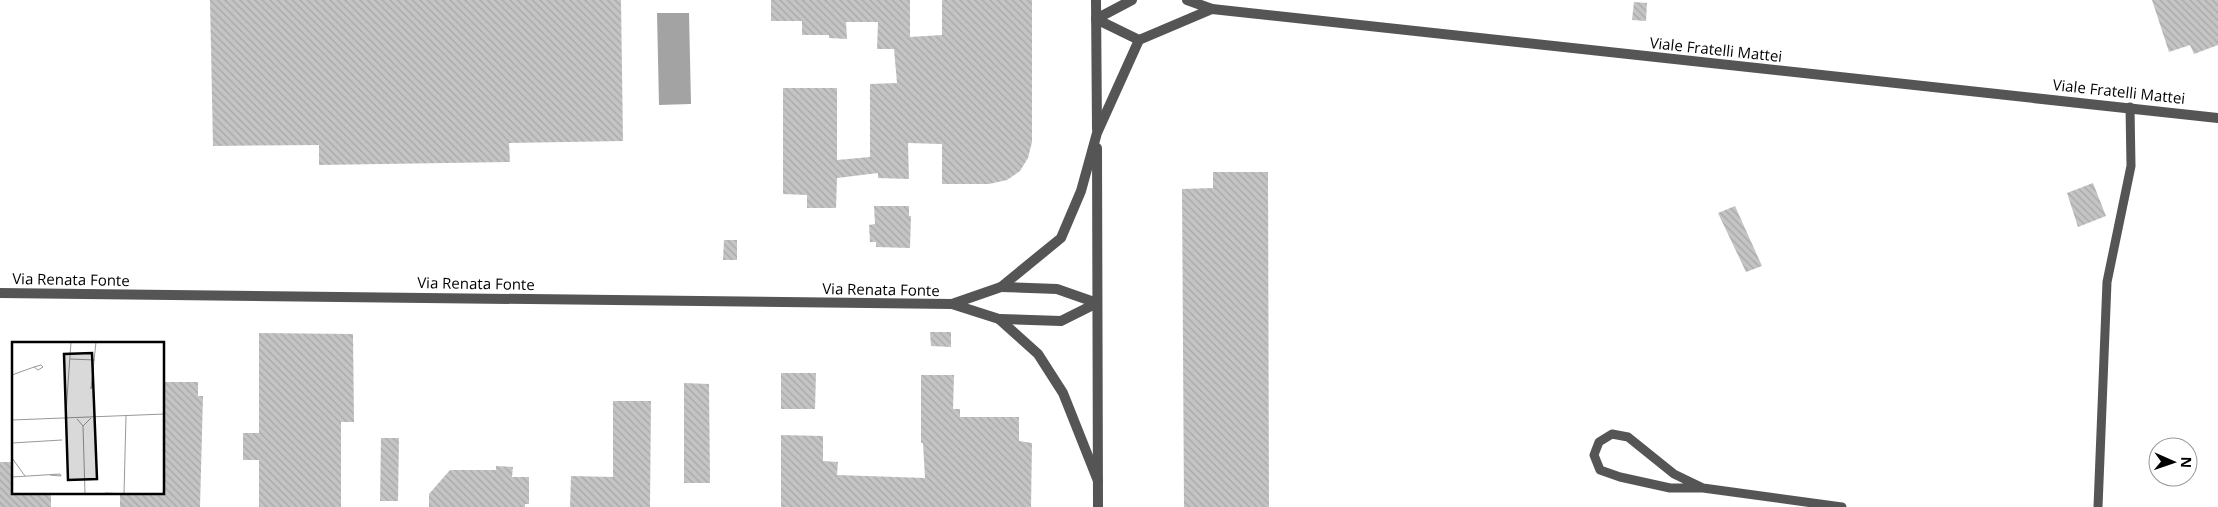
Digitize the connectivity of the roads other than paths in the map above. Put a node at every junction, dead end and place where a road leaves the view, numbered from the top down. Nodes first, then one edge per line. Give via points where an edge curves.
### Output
1 (1096, 0) edge
2 (1132, 0) edge
3 (1187, 0) edge
4 (1212, 10) junction
5 (1096, 19) junction
6 (1139, 40) junction
7 (2130, 107) junction
8 (2218, 118) edge
9 (1097, 133) junction
10 (1002, 287) junction
11 (0, 293) edge
12 (1097, 303) junction
13 (952, 304) junction
14 (999, 319) junction
15 (1098, 482) junction
16 (1703, 488) junction
17 (1098, 507) edge
18 (1842, 507) edge
19 (2098, 507) edge

1 - 5 street
2 - 5 street
3 - 4 street, Viale Fratelli Mattei
4 - 6 street, Viale Fratelli Mattei
4 - 7 street, Viale Fratelli Mattei
5 - 6 street
5 - 9 street
6 - 9 street
7 - 8 street, Viale Fratelli Mattei
7 - 19 lane via 2131,166 2107,282
9 - 10 street, Via Renata Fonte via 1082,191 1061,238
9 - 12 street
10 - 12 street, Via Renata Fonte via 1057,289
10 - 13 street, Via Renata Fonte
11 - 13 street, Via Renata Fonte
12 - 14 street, Via Renata Fonte via 1060,321
12 - 15 street
13 - 14 street, Via Renata Fonte
14 - 15 street, Via Renata Fonte via 1038,354 1063,394
15 - 17 street
16 - 16 lane via 1674,474 1628,437 1612,434 1599,442 1594,455 1600,470 1620,478 1670,488
16 - 18 lane

